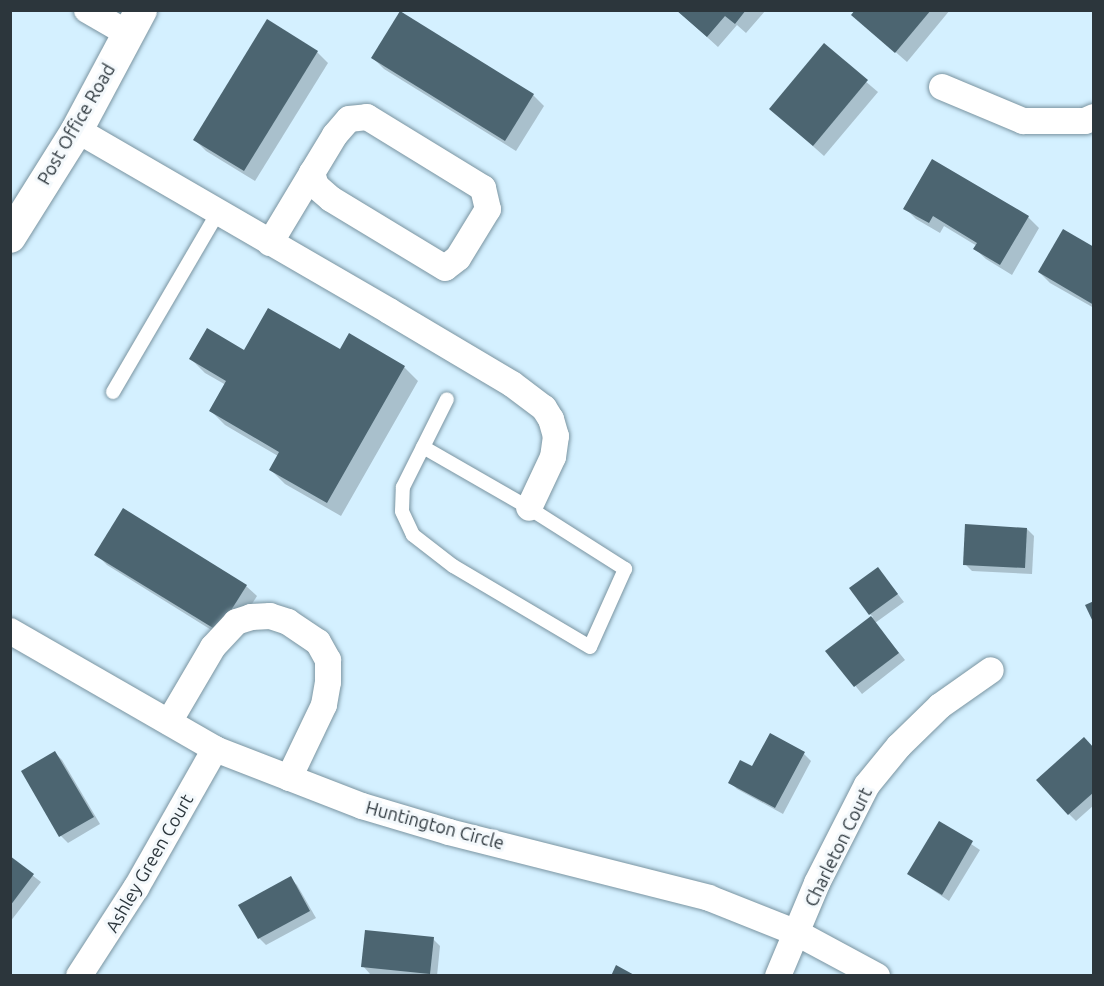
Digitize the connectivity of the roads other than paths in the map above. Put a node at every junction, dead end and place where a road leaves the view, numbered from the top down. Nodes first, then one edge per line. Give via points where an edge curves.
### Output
1 (87, 10) edge
2 (134, 22) edge
3 (942, 87) dead end
4 (1094, 117) edge
5 (77, 130) junction
6 (312, 173) junction
7 (218, 212) junction
8 (10, 237) edge
9 (270, 243) junction
10 (114, 392) dead end
11 (447, 399) dead end
12 (423, 447) junction
13 (529, 508) junction
14 (10, 631) edge
15 (991, 670) dead end
16 (169, 722) junction
17 (215, 749) junction
18 (289, 778) junction
19 (797, 933) junction
20 (79, 975) edge
21 (778, 975) edge
22 (877, 975) edge

1 - 2 street
2 - 5 street, Post Office Road
3 - 4 street via 1023,120 1085,121
5 - 7 street
5 - 8 street, Post Office Road via 23,206
6 - 6 street via 348,119 367,117 483,188 488,209 458,258 445,268 331,199 316,186
6 - 9 street
7 - 9 street
7 - 10 lane
9 - 13 street via 481,366 544,408 556,436 553,457
11 - 12 lane
12 - 13 lane
12 - 13 lane via 403,487 402,511 413,535 453,566 591,647 626,569
14 - 16 street, Huntington Circle
15 - 19 street, Charleton Court via 940,706 867,785
16 - 17 street, Huntington Circle
16 - 18 street via 213,647 236,622 270,616 288,622 318,642 328,660 324,705
17 - 18 street, Huntington Circle
17 - 20 street, Ashley Green Court via 136,888
18 - 19 street, Huntington Circle via 362,806 449,832 709,898
19 - 21 street, Charleton Court
19 - 22 street, Huntington Circle

